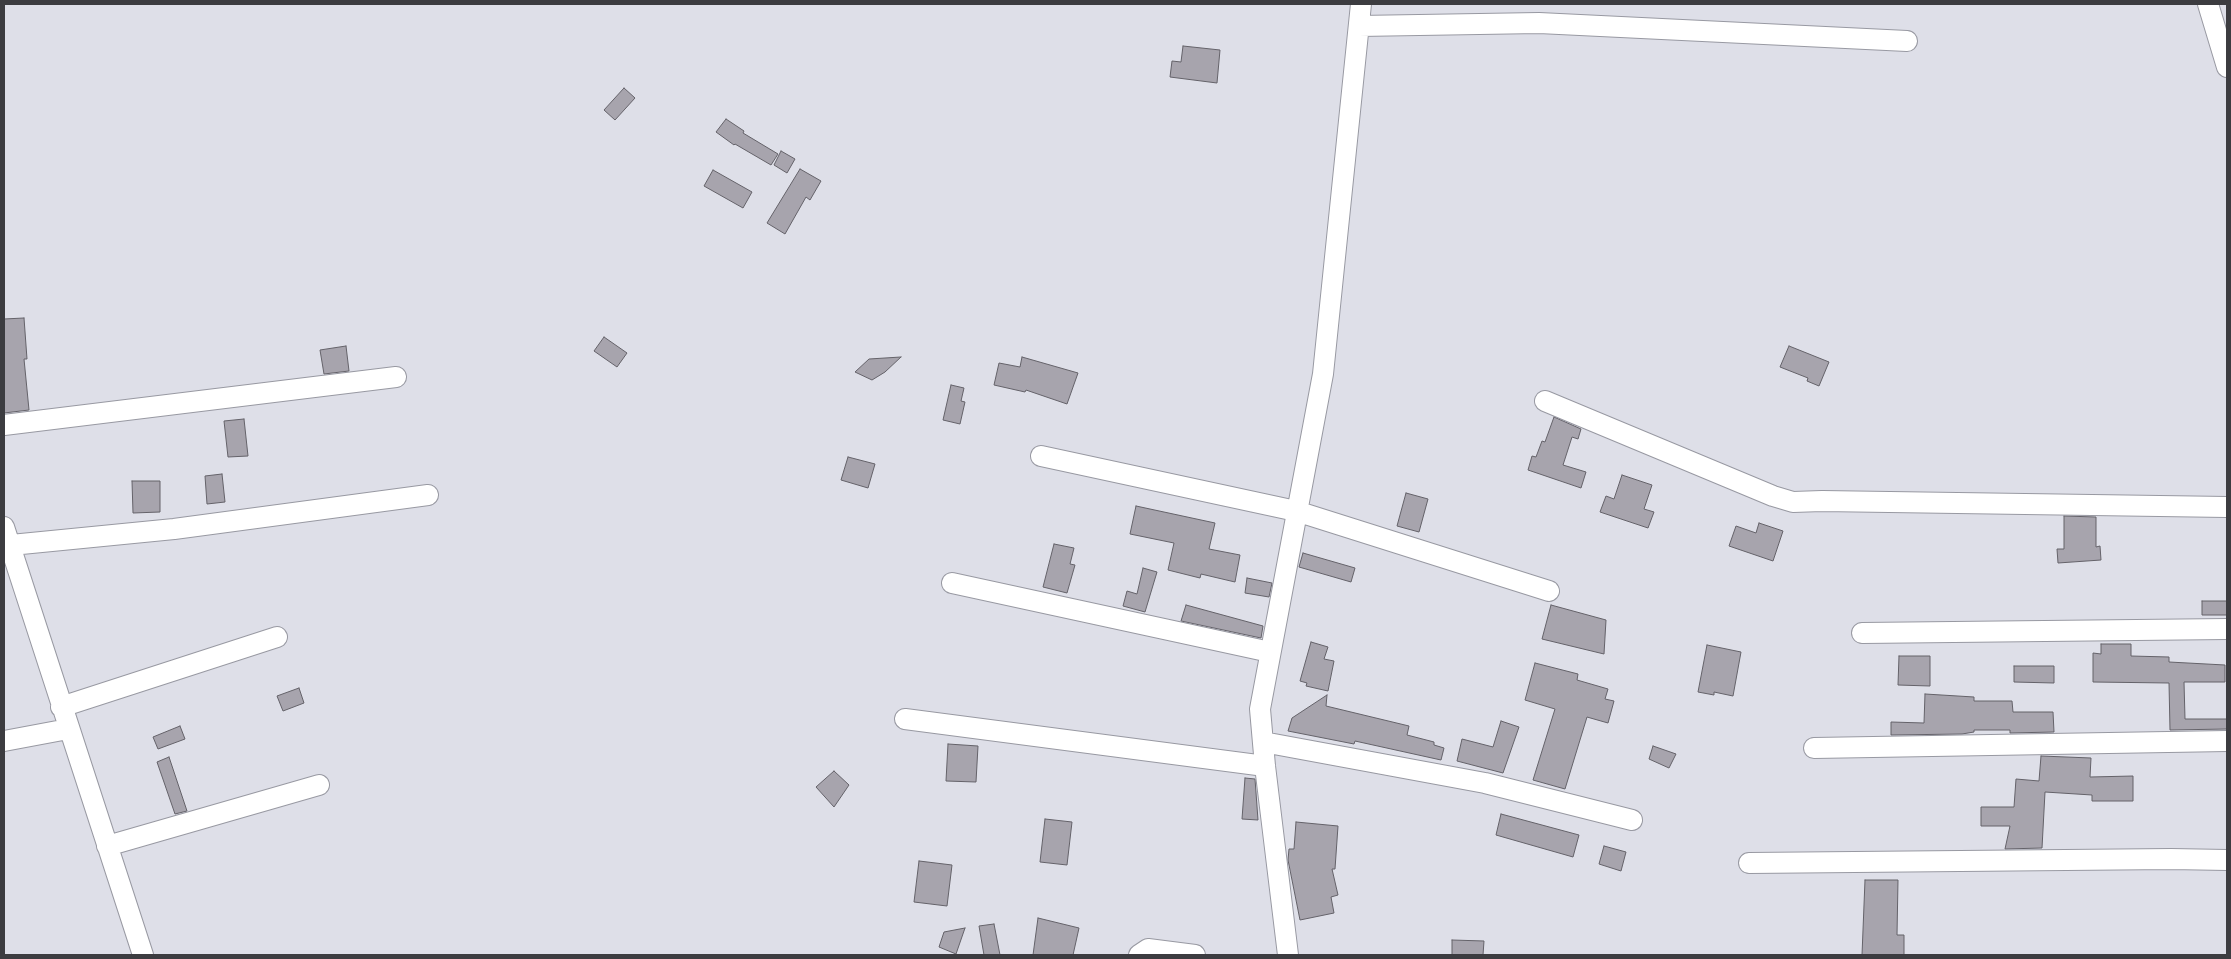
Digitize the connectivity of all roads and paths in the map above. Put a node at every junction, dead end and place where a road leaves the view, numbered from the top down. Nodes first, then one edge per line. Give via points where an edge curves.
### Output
1 (1361, 4) edge
2 (2208, 4) edge
3 (1359, 26) junction
4 (1907, 41) dead end
5 (2227, 67) edge
6 (396, 377) dead end
7 (1545, 401) dead end
8 (4, 425) edge
9 (1041, 456) dead end
10 (428, 495) dead end
11 (2227, 507) edge
12 (1296, 512) junction
13 (7, 536) edge
14 (952, 582) dead end
15 (1549, 591) dead end
16 (2227, 629) edge
17 (1862, 634) dead end
18 (277, 637) dead end
19 (1270, 652) junction
20 (61, 707) junction
21 (905, 718) dead end
22 (68, 729) junction
23 (4, 741) edge
24 (2227, 741) edge
25 (1263, 742) junction
26 (1814, 748) dead end
27 (1264, 766) junction
28 (319, 785) dead end
29 (1632, 820) dead end
30 (107, 846) junction
31 (2227, 860) edge
32 (1749, 863) dead end
33 (143, 955) edge
34 (1139, 955) edge
35 (1195, 955) edge
36 (1288, 955) edge

1 - 3 street
2 - 5 street
3 - 4 street via 1539,23
3 - 12 street via 1323,374
6 - 8 street
7 - 11 street via 1793,502
9 - 12 street
10 - 13 street via 174,529
12 - 15 street
12 - 19 street
13 - 20 street
14 - 19 street
16 - 17 street
18 - 20 street
19 - 25 street via 1260,709
20 - 22 street
21 - 27 street
22 - 23 street
22 - 30 street
24 - 26 street
25 - 27 street
25 - 29 street via 1485,783
27 - 36 street
28 - 30 street
30 - 33 street
31 - 32 street
34 - 35 street via 1148,949

